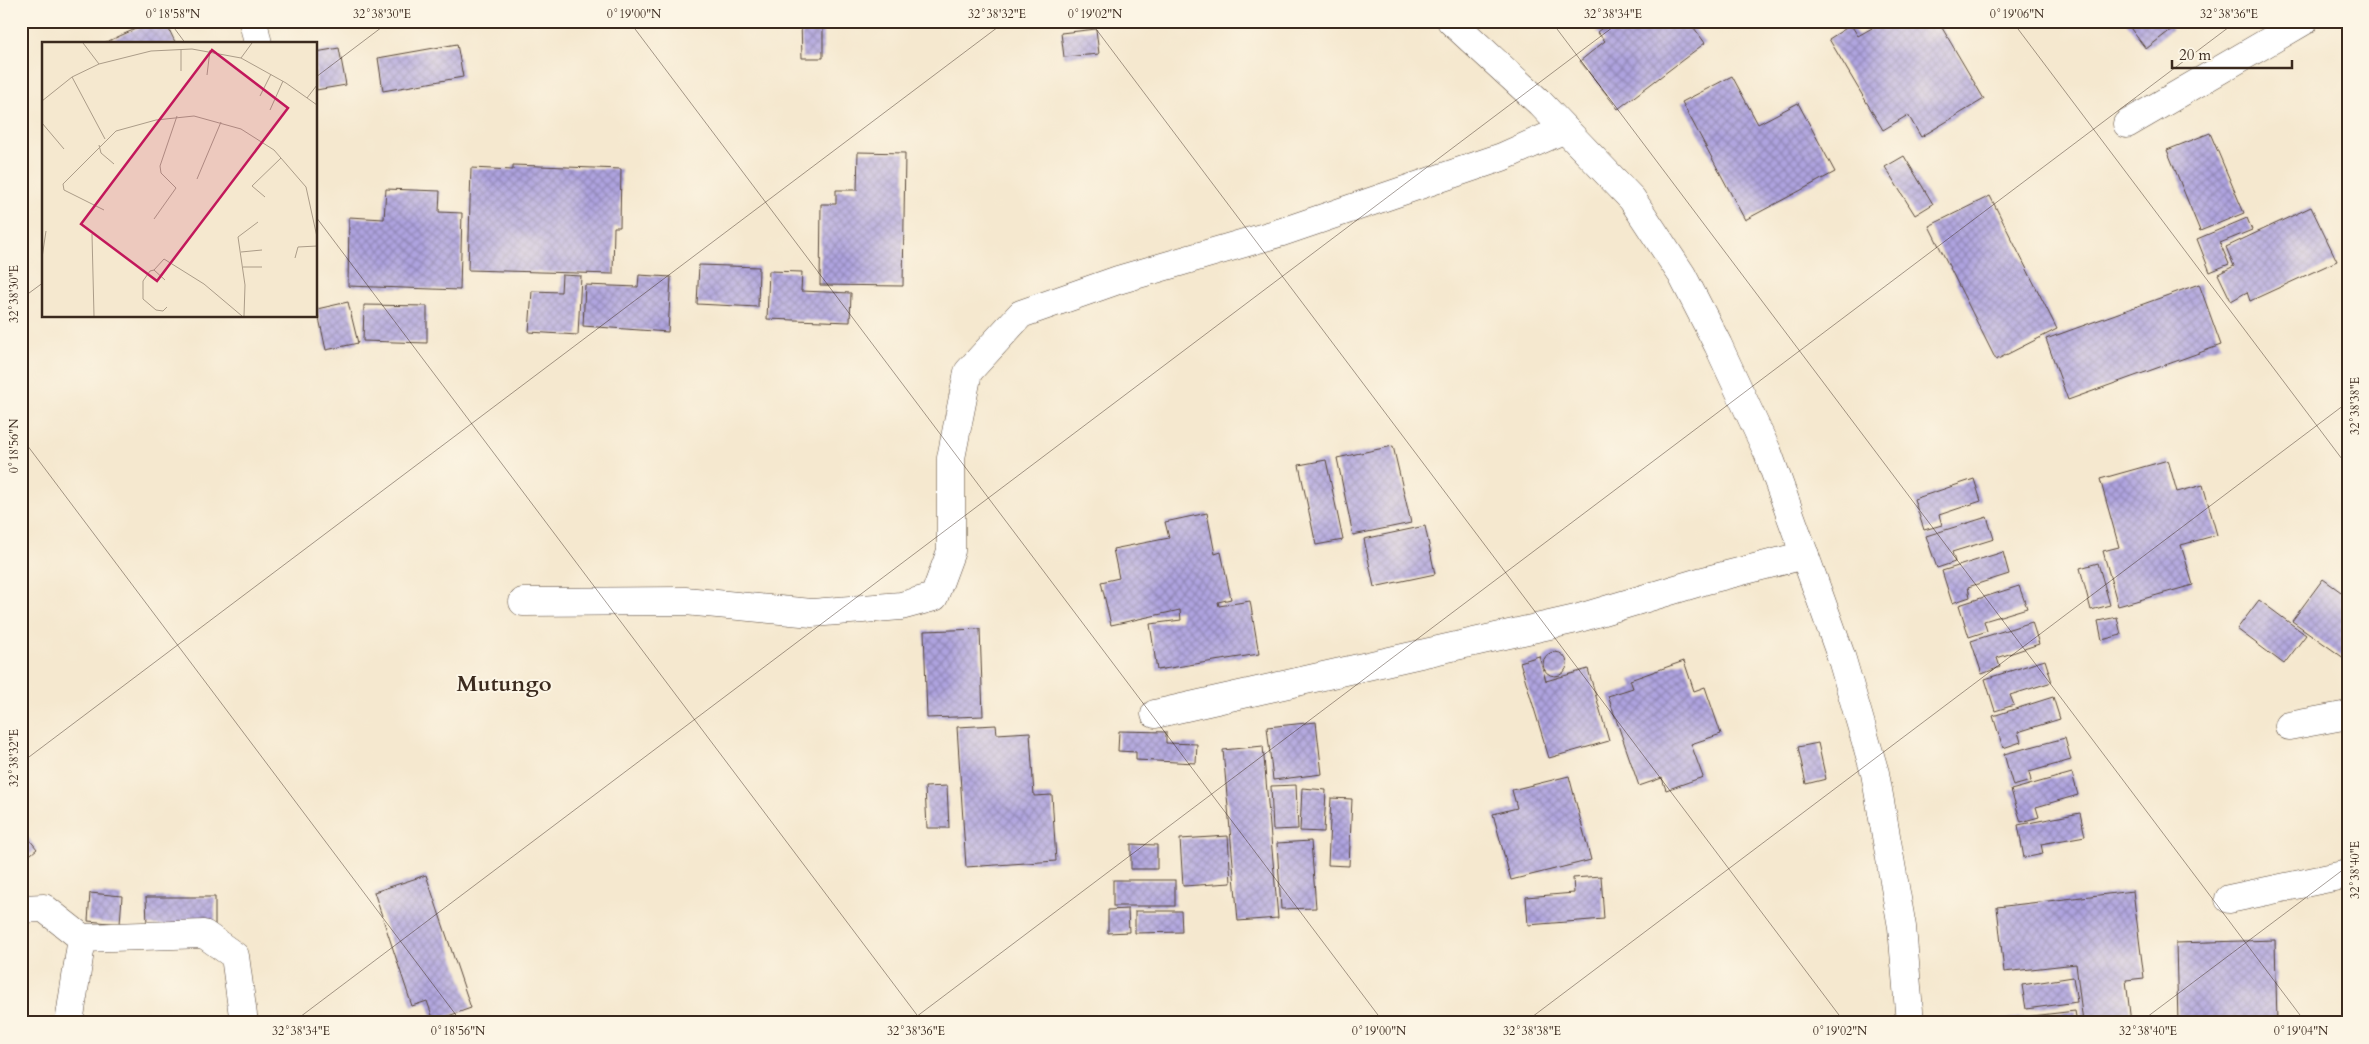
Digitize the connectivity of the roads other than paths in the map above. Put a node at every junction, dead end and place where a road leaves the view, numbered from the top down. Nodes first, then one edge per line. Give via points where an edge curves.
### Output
1 (253, 21) edge
2 (1451, 21) edge
3 (2304, 21) edge
4 (258, 42) edge
5 (2127, 124) dead end
6 (1565, 129) junction
7 (1805, 555) junction
8 (523, 602) dead end
9 (1155, 714) dead end
10 (2348, 715) edge
11 (2290, 726) dead end
12 (2348, 874) edge
13 (2229, 899) dead end
14 (21, 909) edge
15 (82, 938) junction
16 (69, 1023) edge
17 (244, 1023) edge
18 (1910, 1023) edge

1 - 4 street
2 - 6 street
3 - 5 street
6 - 7 street via 1632,199 1682,275 1768,453
6 - 8 street via 1502,157 1291,229 1118,280 1021,314 968,372 951,458 951,551 934,597 900,606 812,613 685,601
7 - 9 street via 1704,581 1576,620
7 - 18 street via 1841,656 1876,773 1902,927
10 - 11 street
12 - 13 street
14 - 15 street via 44,908
15 - 16 street
15 - 17 street via 204,934 235,956

